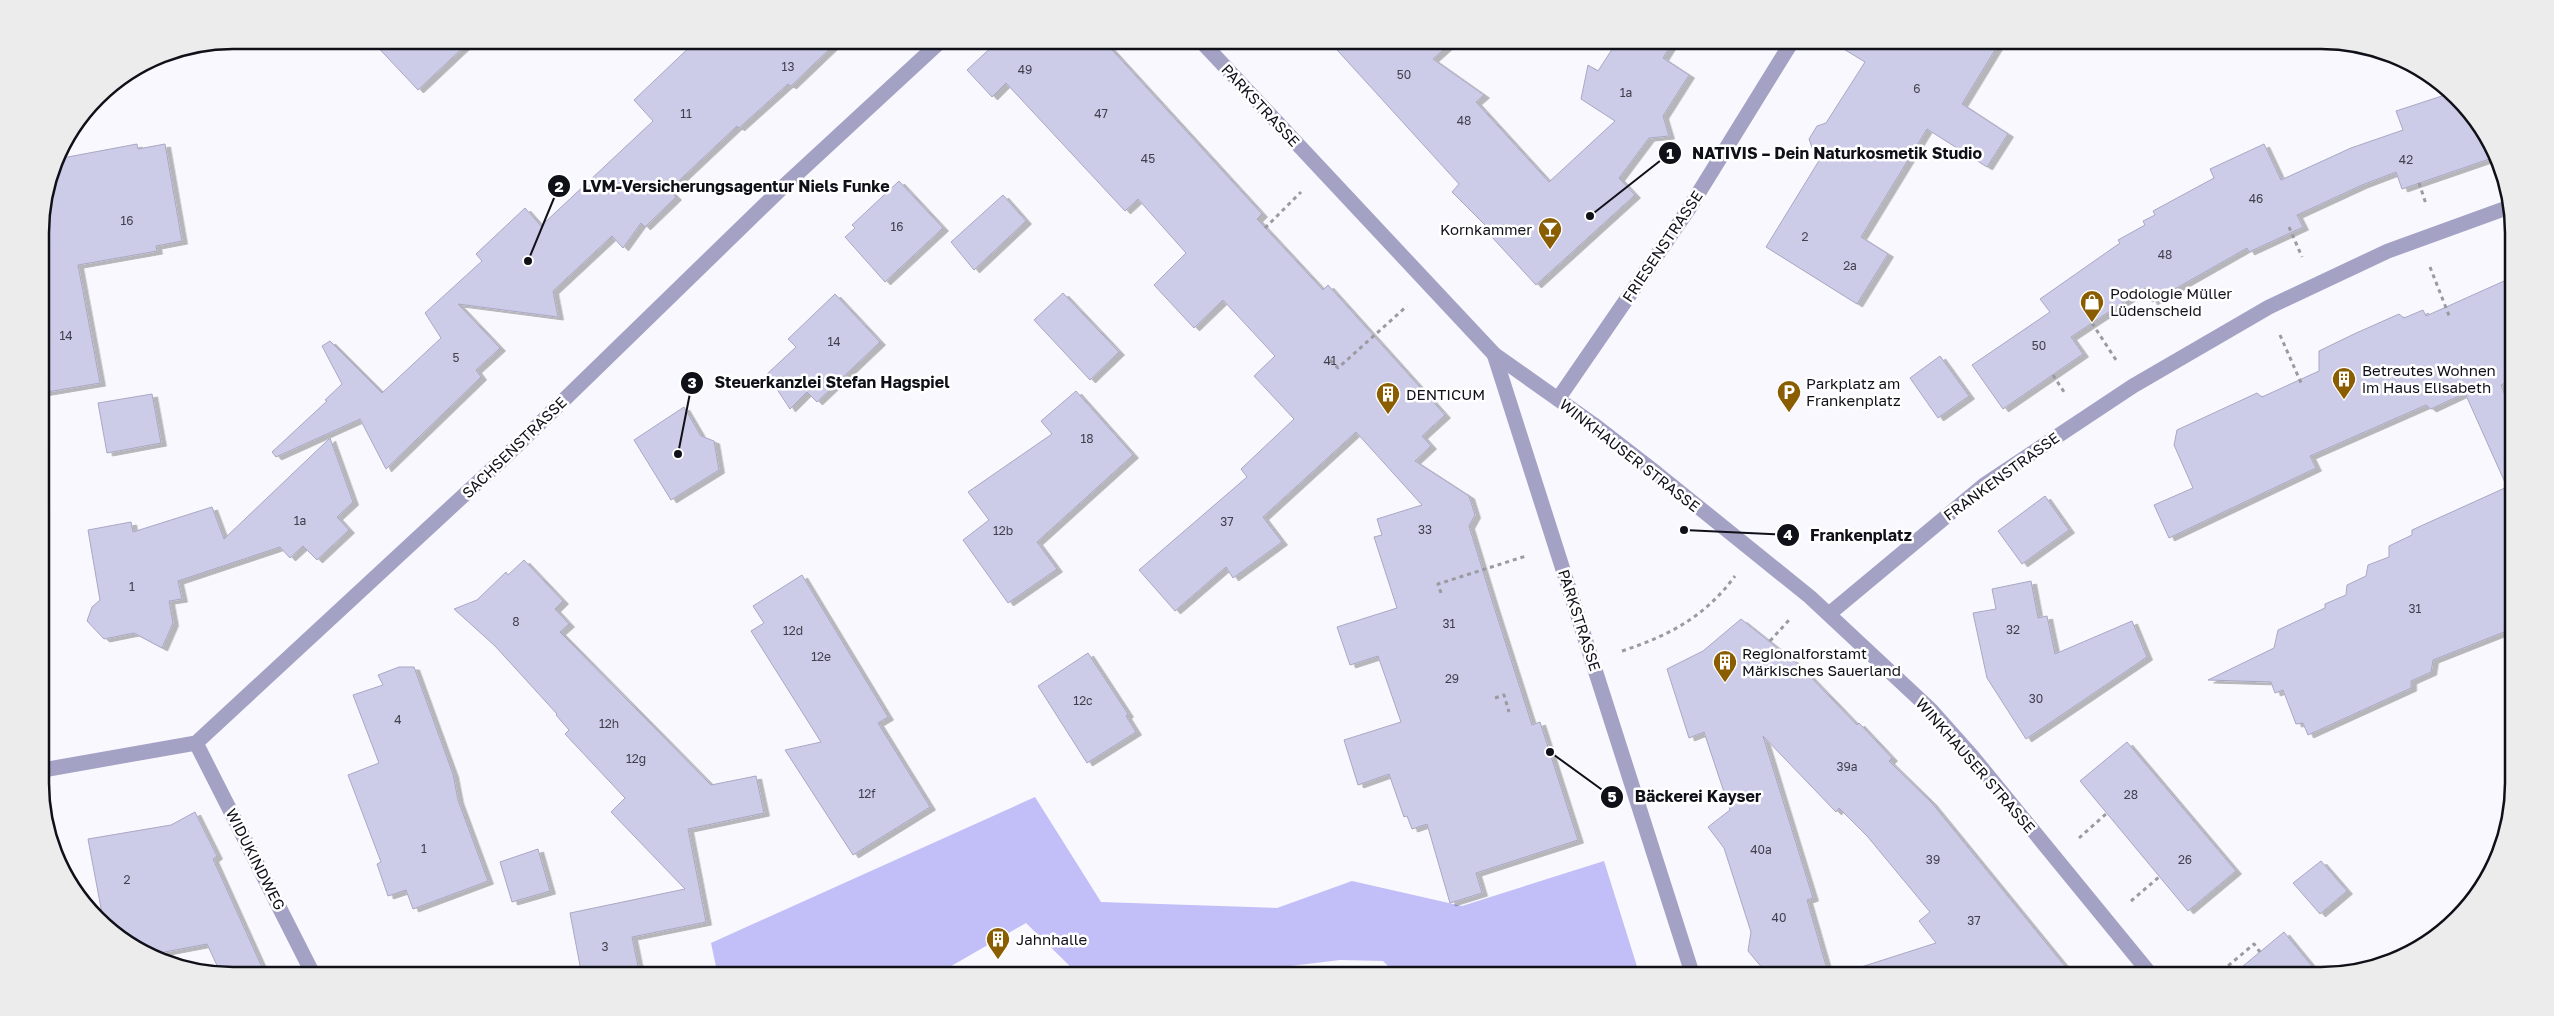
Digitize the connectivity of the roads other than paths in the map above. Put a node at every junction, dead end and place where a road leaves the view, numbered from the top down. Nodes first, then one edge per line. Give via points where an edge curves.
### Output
1 (932, 49) edge
2 (1208, 49) edge
3 (1787, 49) edge
4 (2504, 209) edge
5 (1494, 354) junction
6 (1558, 399) junction
7 (1829, 614) junction
8 (196, 743) junction
9 (49, 769) edge
10 (309, 967) edge
11 (1690, 967) edge
12 (2145, 967) edge

1 - 8 street, SACHSENSTRASSE via 785,186 503,459
2 - 5 street, PARKSTRASSE
3 - 6 street, FRIESENSTRASSE via 1688,210
4 - 7 street, FRANKENSTRASSE via 2388,251 2268,307 2133,386 1984,486
5 - 6 street, WINKHAUSER STRASSE
5 - 11 street, PARKSTRASSE
6 - 7 street, WINKHAUSER STRASSE via 1655,472
7 - 12 street, WINKHAUSER STRASSE via 1931,710
8 - 9 street
8 - 10 street, WIDUKINDWEG

